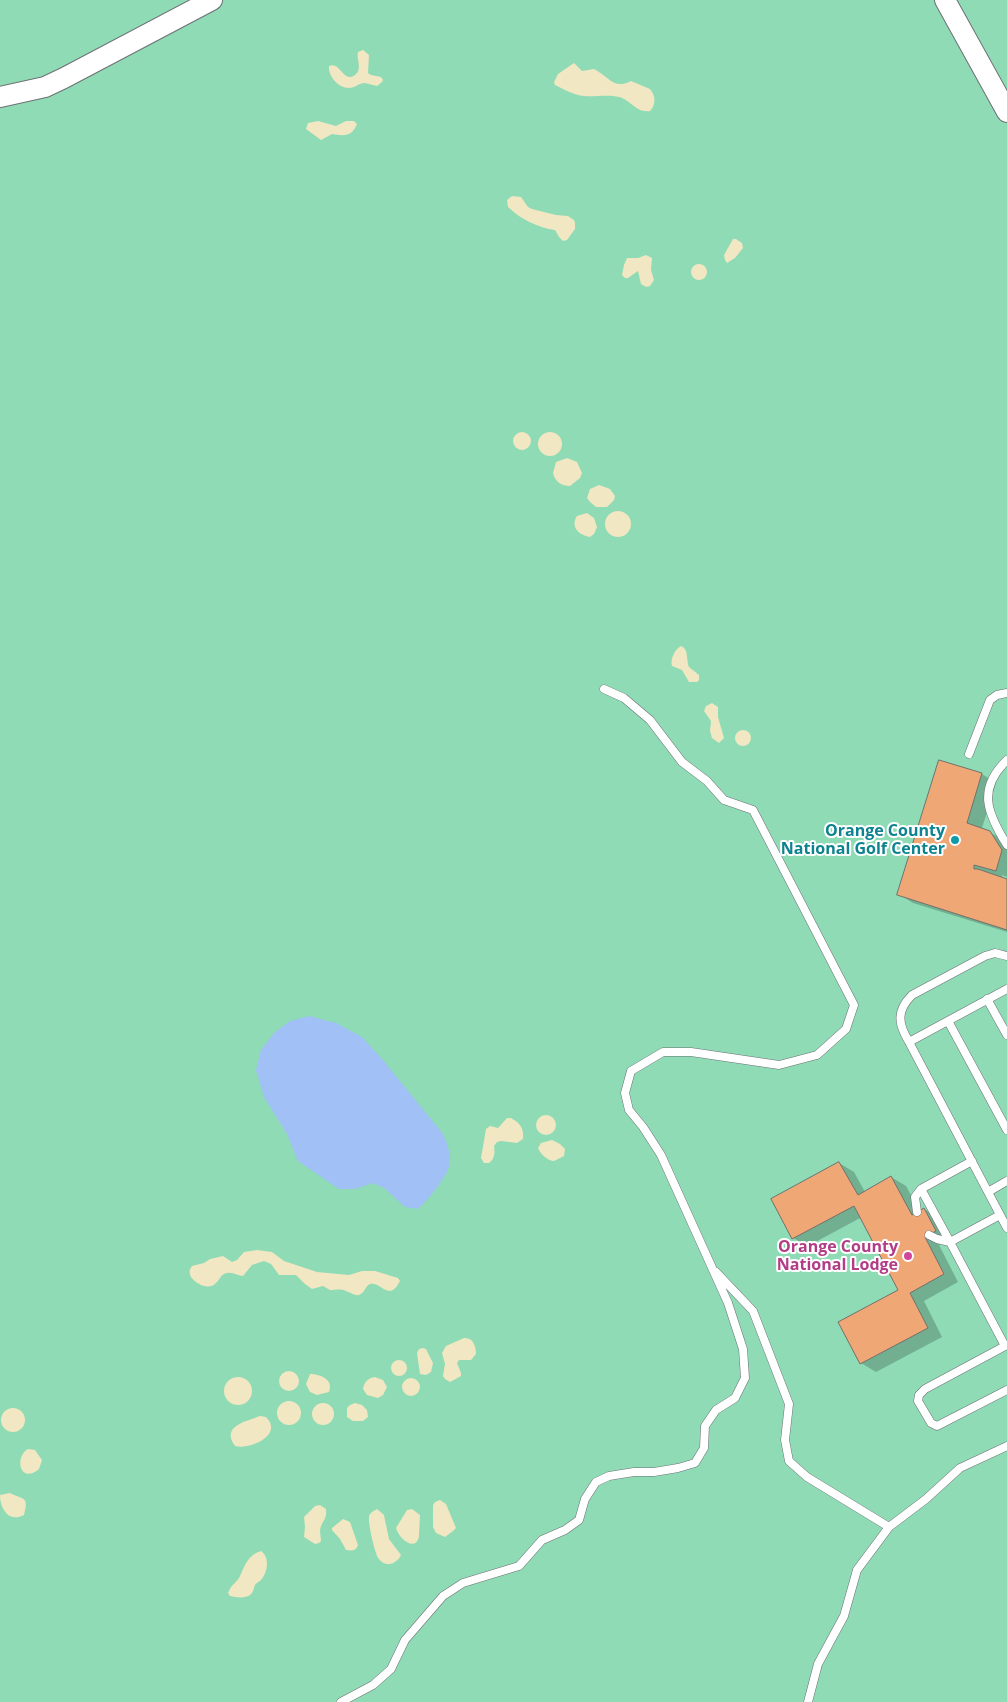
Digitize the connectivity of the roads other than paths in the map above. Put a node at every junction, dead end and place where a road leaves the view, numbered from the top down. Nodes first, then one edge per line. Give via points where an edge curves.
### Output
1 (212, 0) edge
2 (945, 0) edge
3 (0, 97) edge
4 (1007, 112) edge
5 (604, 689) dead end
6 (1007, 693) edge
7 (969, 754) dead end
8 (1007, 760) edge
9 (1007, 845) edge
10 (1007, 956) edge
11 (1007, 989) edge
12 (987, 1000) junction
13 (948, 1020) junction
14 (1007, 1035) edge
15 (909, 1042) junction
16 (1007, 1130) edge
17 (972, 1161) junction
18 (1007, 1181) edge
19 (922, 1189) junction
20 (988, 1192) junction
21 (917, 1212) dead end
22 (1000, 1215) junction
23 (1007, 1228) edge
24 (929, 1234) dead end
25 (950, 1242) junction
26 (712, 1267) junction
27 (1006, 1347) edge
28 (1007, 1390) edge
29 (1007, 1446) edge
30 (889, 1527) junction
31 (341, 1702) edge
32 (808, 1702) edge

1 - 3 street via 46,87
2 - 4 street
5 - 26 lane via 624,698 650,720 682,762 707,781 724,800 753,810 854,1005 846,1029 817,1055 779,1065 691,1052 663,1052 631,1071 625,1093 629,1110 662,1155
6 - 7 lane via 990,700
8 - 9 lane via 996,770 988,794 988,807
10 - 15 lane via 995,953 985,956 912,995 900,1018
11 - 12 lane
12 - 13 lane
12 - 14 lane
13 - 15 lane
13 - 16 lane
15 - 17 lane
17 - 19 lane
17 - 20 lane
18 - 20 lane
19 - 21 lane via 915,1197
19 - 25 lane
20 - 22 lane
22 - 23 lane
22 - 25 lane
24 - 25 lane
25 - 27 lane
26 - 30 lane via 753,1311 790,1404 785,1440 789,1460 807,1477
26 - 31 lane via 739,1335 745,1378 735,1398 716,1410 705,1426 704,1448 695,1463 654,1472 609,1476 596,1482 585,1499 579,1520 542,1540 519,1566 463,1583 443,1596 405,1640 391,1669 373,1686
27 - 28 lane via 925,1389 919,1394 918,1401 928,1419 937,1426
29 - 30 lane via 960,1468
30 - 32 lane via 857,1570 844,1616 818,1664

